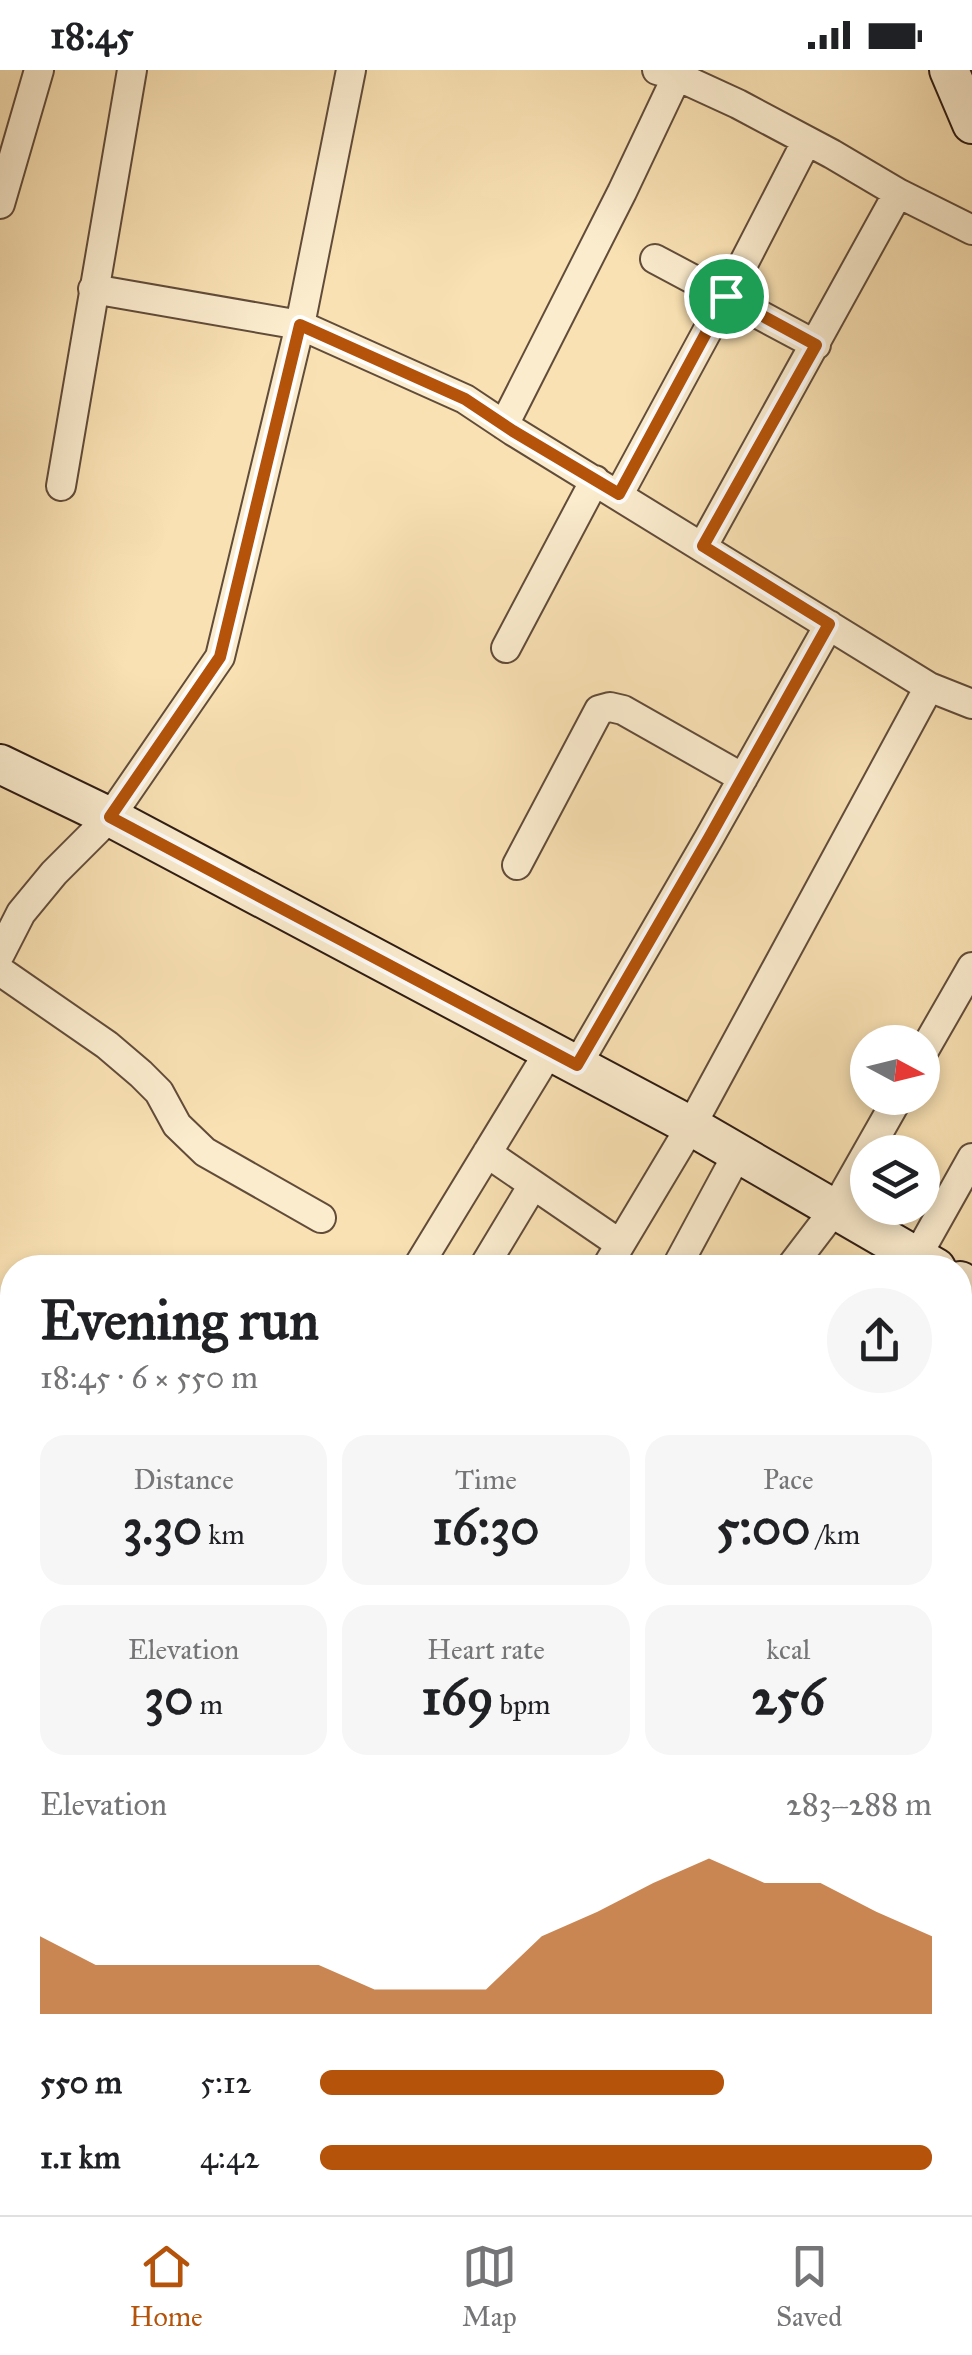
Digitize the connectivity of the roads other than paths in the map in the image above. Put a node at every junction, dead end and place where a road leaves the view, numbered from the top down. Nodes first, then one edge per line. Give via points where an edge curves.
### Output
1 (39, 70) edge
2 (132, 70) edge
3 (351, 70) edge
4 (949, 70) edge
5 (667, 73) edge
6 (972, 124) edge
7 (806, 142) junction
8 (898, 193) junction
9 (0, 204) edge
10 (972, 230) edge
11 (655, 259) dead end
12 (93, 289) junction
13 (726, 296) junction
14 (300, 325) junction
15 (816, 345) junction
16 (504, 425) junction
17 (61, 486) dead end
18 (607, 487) junction
19 (703, 546) junction
20 (829, 624) junction
21 (506, 648) dead end
22 (929, 686) junction
23 (972, 704) edge
24 (0, 764) edge
25 (743, 778) junction
26 (110, 817) junction
27 (516, 865) dead end
28 (0, 954) edge
29 (972, 967) edge
30 (0, 971) edge
31 (939, 1025) edge
32 (563, 1058) junction
33 (888, 1115) edge
34 (691, 1126) junction
35 (486, 1153) junction
36 (738, 1153) junction
37 (972, 1158) edge
38 (533, 1185) junction
39 (835, 1209) junction
40 (321, 1218) dead end
41 (424, 1255) edge
42 (491, 1255) edge
43 (612, 1255) edge
44 (614, 1255) edge
45 (683, 1255) edge
46 (800, 1255) edge
47 (915, 1255) edge
48 (930, 1255) edge

1 - 9 street
2 - 12 street
3 - 14 street
4 - 6 street
5 - 7 street
5 - 16 street via 622,192
7 - 8 street
7 - 13 street
8 - 10 street
8 - 15 street
11 - 13 street
12 - 14 street
12 - 17 street
13 - 15 street
13 - 18 street
14 - 16 street via 465,399
14 - 26 street via 220,657
15 - 19 street
16 - 18 street
18 - 19 street
18 - 21 street
19 - 20 street
20 - 22 street
20 - 25 street
22 - 23 street
22 - 34 street
24 - 26 street
25 - 27 street via 622,710 599,710
25 - 32 street
26 - 28 street via 21,914
26 - 32 street
29 - 31 street
30 - 40 street via 140,1074 204,1152
32 - 34 street
32 - 35 street
33 - 39 street
34 - 36 street
34 - 44 street
35 - 38 street
35 - 41 street
36 - 39 street
36 - 45 street
37 - 48 street
38 - 42 street
38 - 43 street
39 - 46 street
39 - 47 street

